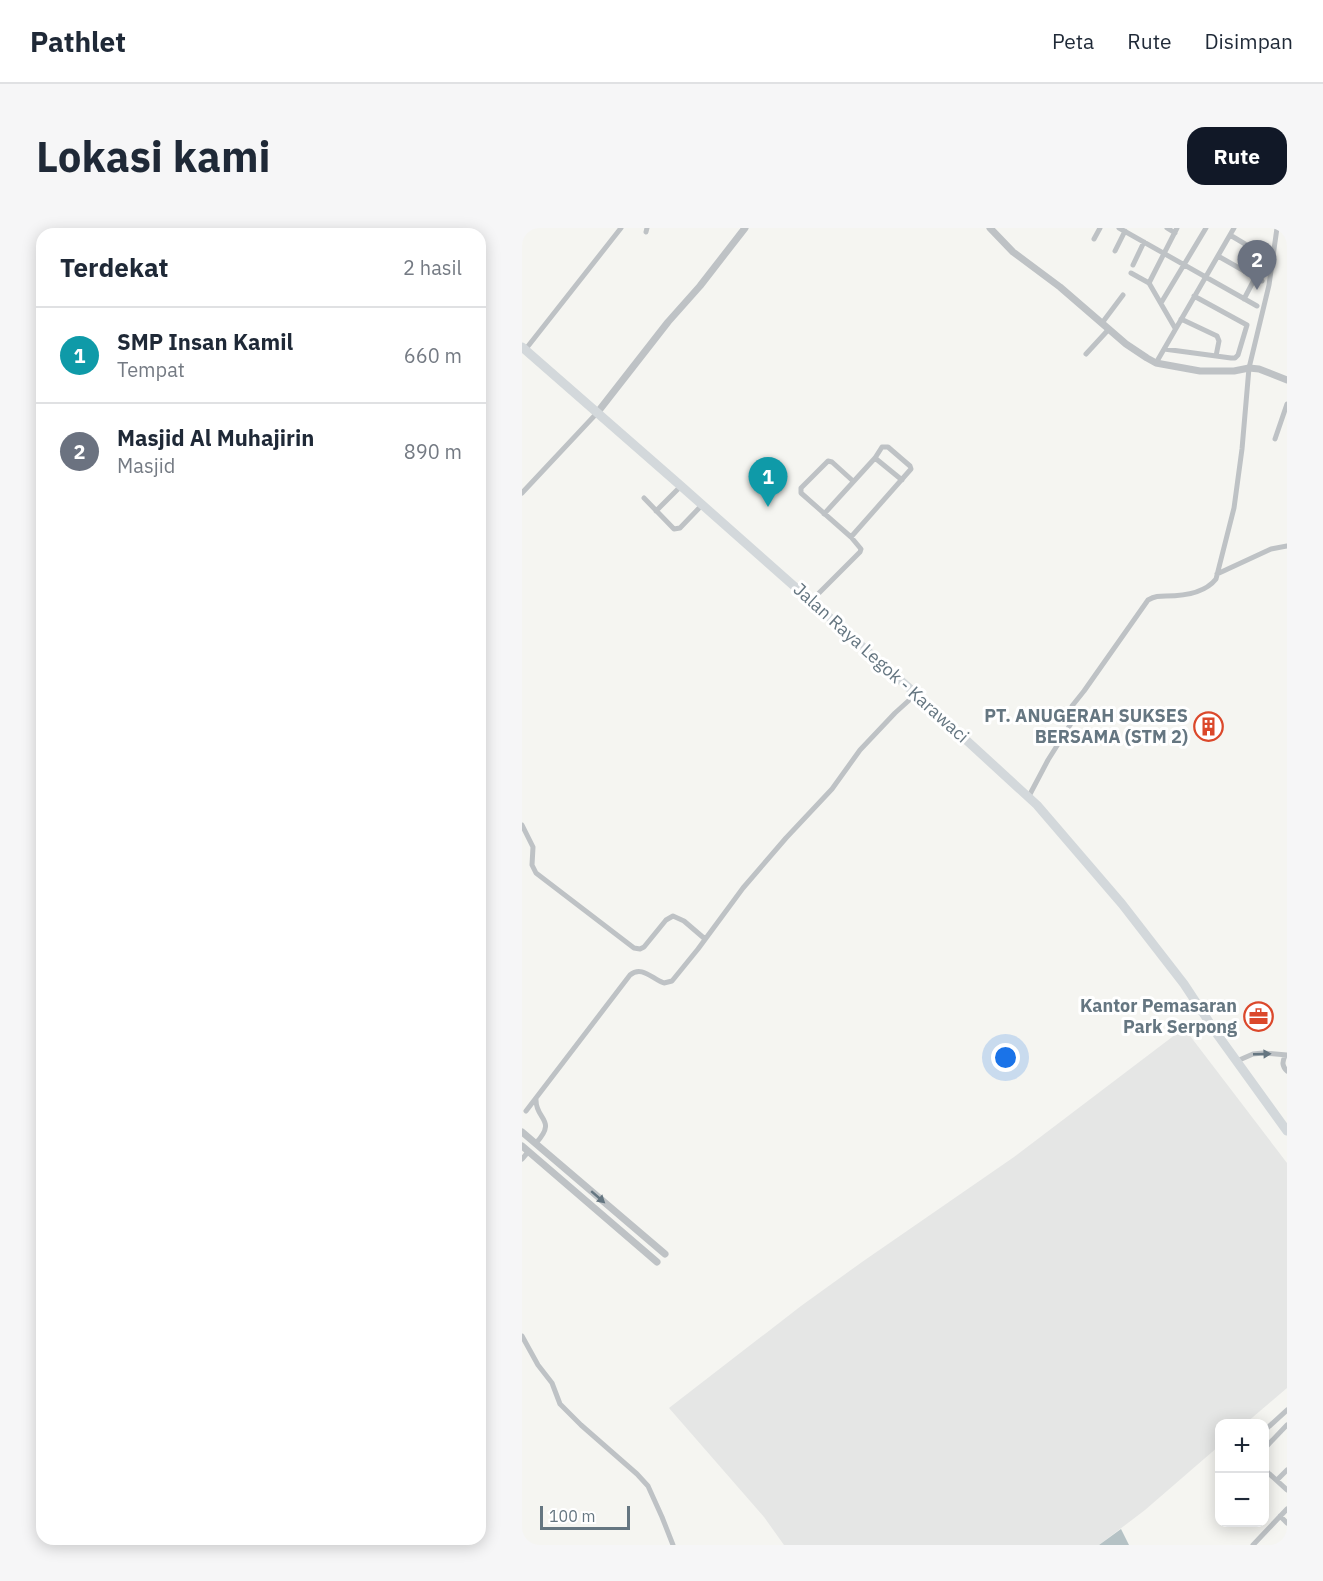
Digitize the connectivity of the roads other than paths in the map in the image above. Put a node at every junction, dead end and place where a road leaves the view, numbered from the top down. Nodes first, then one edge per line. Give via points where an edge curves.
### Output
1 (621, 228) edge
2 (746, 228) edge
3 (990, 228) edge
4 (1100, 228) edge
5 (1167, 228) edge
6 (1206, 228) edge
7 (1234, 228) edge
8 (1277, 228) edge
9 (1122, 230) edge
10 (1176, 230) edge
11 (1230, 236) junction
12 (1094, 239) dead end
13 (1144, 242) junction
14 (1115, 251) dead end
15 (1164, 253) junction
16 (1218, 256) junction
17 (1266, 256) dead end
18 (1133, 265) dead end
19 (1184, 265) junction
20 (1131, 273) dead end
21 (1206, 276) junction
22 (1149, 283) junction
23 (1123, 295) dead end
24 (1194, 296) junction
25 (1244, 299) junction
26 (1161, 303) junction
27 (1257, 306) dead end
28 (1181, 319) junction
29 (1102, 323) junction
30 (1247, 325) junction
31 (1175, 328) junction
32 (1109, 329) junction
33 (1259, 331) junction
34 (523, 348) edge
35 (1164, 349) junction
36 (1086, 354) dead end
37 (1216, 357) junction
38 (1156, 363) junction
39 (1249, 368) junction
40 (1287, 380) edge
41 (1287, 404) edge
42 (597, 413) junction
43 (1275, 439) dead end
44 (875, 458) junction
45 (902, 480) junction
46 (853, 481) junction
47 (681, 486) junction
48 (522, 493) edge
49 (644, 498) dead end
50 (702, 505) junction
51 (656, 511) junction
52 (824, 514) junction
53 (851, 537) junction
54 (1287, 546) edge
55 (1217, 574) junction
56 (811, 601) junction
57 (916, 694) junction
58 (1029, 796) junction
59 (522, 825) edge
60 (705, 939) junction
61 (1286, 1055) edge
62 (1238, 1060) junction
63 (1287, 1071) edge
64 (537, 1097) junction
65 (526, 1111) dead end
66 (1283, 1117) edge
67 (1287, 1131) edge
68 (522, 1132) edge
69 (536, 1143) junction
70 (525, 1149) edge
71 (522, 1159) edge
72 (569, 1172) junction
73 (562, 1180) junction
74 (665, 1254) dead end
75 (657, 1262) dead end
76 (522, 1336) edge
77 (1287, 1410) edge
78 (1287, 1425) edge
79 (1269, 1426) edge
80 (1269, 1444) edge
81 (1287, 1470) edge
82 (1269, 1473) edge
83 (1277, 1480) junction
84 (1287, 1490) edge
85 (1287, 1509) edge
86 (1280, 1516) junction
87 (1287, 1523) edge
88 (1255, 1543) edge
89 (673, 1545) edge
90 (1262, 1545) edge

1 - 34 street
2 - 42 street
3 - 29 street via 1013,252
4 - 12 street
5 - 10 street
6 - 19 street
7 - 11 street
8 - 33 street
9 - 13 street
9 - 14 street
10 - 15 street
11 - 16 street
11 - 17 street
13 - 15 street
13 - 18 street
15 - 19 street
15 - 22 street
16 - 21 street
16 - 25 street via 1258,279
19 - 21 street
19 - 26 street
20 - 22 street
21 - 24 street
21 - 25 street
22 - 26 street
23 - 29 street
24 - 28 street
24 - 30 street
25 - 27 street
26 - 31 street
28 - 31 street
28 - 37 street via 1217,336
29 - 32 street
30 - 33 street
30 - 37 street via 1237,357
31 - 35 street
32 - 36 street
32 - 38 street
33 - 39 street
34 - 42 main road, Jalan Raya Legok - Karawaci
35 - 37 street
35 - 38 street
38 - 39 street via 1211,372
39 - 40 street
39 - 55 street via 1234,508
41 - 43 street
42 - 47 main road, Jalan Raya Legok - Karawaci
42 - 48 street
44 - 45 street
44 - 45 street via 882,447 888,447 911,467
44 - 46 street
45 - 53 street
46 - 52 street
46 - 52 street via 828,461 801,488 801,493
47 - 50 main road, Jalan Raya Legok - Karawaci
47 - 51 street
49 - 51 street
50 - 51 street via 678,529 672,528
50 - 56 main road, Jalan Raya Legok - Karawaci
52 - 53 street
53 - 56 street via 860,546 860,552
54 - 55 street via 1271,549
55 - 58 street via 1214,582 1199,590 1148,600 1072,706 1078,713
56 - 57 main road, Jalan Raya Legok - Karawaci
57 - 58 main road, Jalan Raya Legok - Karawaci
57 - 60 street via 860,750 832,789 743,888
58 - 62 main road, Jalan Raya Legok - Karawaci via 1122,904
59 - 60 street via 533,847 532,865 536,873 634,948 644,947 673,916
60 - 64 street via 669,983 640,971 630,975
62 -> 61 street via 1253,1054
61 - 63 street via 1282,1061
62 - 66 main road, Jalan Raya Legok - Karawaci
64 - 65 street
64 - 69 street via 545,1133
66 - 67 main road, Jalan Raya Legok - Karawaci
68 - 69 street
69 - 72 street
70 - 71 street
70 - 73 street
72 - 73 street
72 -> 74 street
73 - 75 street
76 - 89 street via 552,1383 560,1404 648,1485
77 - 79 street
78 - 80 street
81 - 83 street
82 - 83 street
83 - 84 street
85 - 86 street
86 - 87 street
86 - 88 street
88 - 90 street

